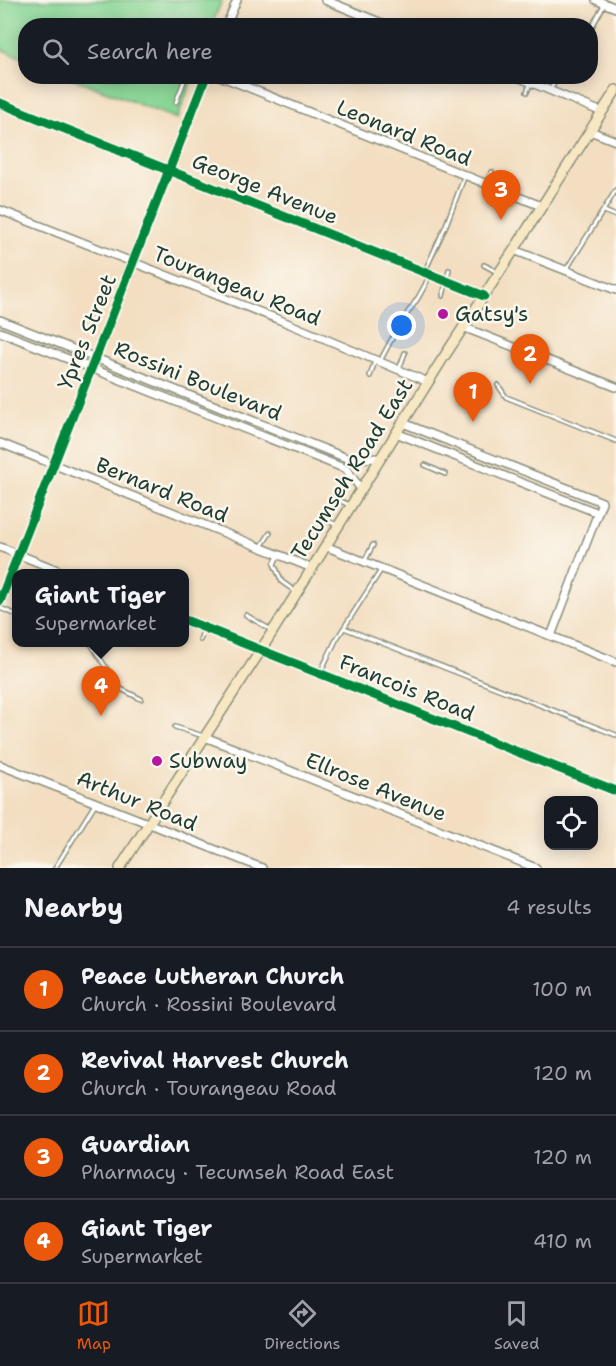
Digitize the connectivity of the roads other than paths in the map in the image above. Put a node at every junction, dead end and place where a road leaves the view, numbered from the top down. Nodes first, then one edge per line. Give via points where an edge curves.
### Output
1 (237, 0) edge
2 (326, 0) edge
3 (596, 0) edge
4 (605, 4) junction
5 (616, 8) edge
6 (229, 18) edge
7 (370, 18) edge
8 (597, 18) edge
9 (183, 84) edge
10 (203, 84) edge
11 (240, 84) edge
12 (530, 84) edge
13 (533, 84) edge
14 (553, 84) edge
15 (549, 90) junction
16 (616, 90) edge
17 (527, 92) dead end
18 (176, 102) dead end
19 (0, 103) edge
20 (602, 112) junction
21 (590, 131) junction
22 (616, 141) edge
23 (170, 171) junction
24 (492, 172) dead end
25 (465, 176) junction
26 (485, 184) junction
27 (616, 190) edge
28 (541, 207) junction
29 (0, 210) edge
30 (603, 210) junction
31 (616, 216) edge
32 (514, 250) junction
33 (134, 263) junction
34 (484, 265) dead end
35 (449, 270) dead end
36 (566, 270) junction
37 (427, 273) junction
38 (499, 273) junction
39 (447, 281) junction
40 (616, 290) edge
41 (442, 296) dead end
42 (484, 296) junction
43 (0, 320) edge
44 (463, 327) junction
45 (0, 332) edge
46 (405, 353) dead end
47 (96, 358) junction
48 (378, 360) junction
49 (92, 369) junction
50 (399, 369) junction
51 (370, 376) dead end
52 (428, 382) junction
53 (498, 385) dead end
54 (616, 387) edge
55 (403, 423) junction
56 (396, 433) junction
57 (616, 441) edge
58 (0, 443) edge
59 (463, 447) junction
60 (381, 458) junction
61 (459, 458) junction
62 (349, 459) junction
63 (54, 464) junction
64 (425, 465) dead end
65 (346, 469) junction
66 (445, 474) dead end
67 (361, 489) junction
68 (337, 499) dead end
69 (351, 506) junction
70 (598, 513) junction
71 (323, 519) dead end
72 (339, 525) junction
73 (270, 533) dead end
74 (373, 545) dead end
75 (325, 546) junction
76 (0, 547) edge
77 (261, 547) junction
78 (18, 554) junction
79 (279, 554) junction
80 (364, 562) junction
81 (312, 568) junction
82 (12, 569) edge
83 (57, 569) edge
84 (382, 569) junction
85 (12, 570) edge
86 (297, 592) junction
87 (0, 601) edge
88 (246, 615) dead end
89 (189, 622) edge
90 (205, 628) junction
91 (344, 628) junction
92 (273, 630) junction
93 (551, 636) junction
94 (200, 640) dead end
95 (94, 647) edge
96 (261, 650) junction
97 (616, 662) edge
98 (320, 673) junction
99 (141, 699) dead end
100 (175, 727) dead end
101 (616, 735) edge
102 (205, 737) junction
103 (0, 765) edge
104 (616, 791) edge
105 (104, 796) dead end
106 (97, 803) junction
107 (149, 823) junction
108 (55, 868) edge
109 (120, 868) edge
110 (262, 868) edge
111 (536, 868) edge

1 - 6 street
2 - 7 street
3 - 4 street
4 - 5 street
4 - 8 lane
9 - 18 lane
10 - 23 street, Ypres Street
11 - 25 street, Leonard Road
12 - 17 lane
13 - 15 street
14 - 15 lane
15 - 20 street
16 - 20 main road, Tecumseh Road East
19 - 23 street, George Avenue
20 - 21 main road, Tecumseh Road East
21 - 22 street
21 - 28 main road, Tecumseh Road East
23 - 33 street, Ypres Street
23 - 37 street, George Avenue
24 - 26 lane
25 - 26 street, Leonard Road via 474,184
25 - 37 lane
26 - 28 street, Leonard Road via 516,200
27 - 30 lane
28 - 32 main road, Tecumseh Road East
29 - 33 street, Tourangeau Road
30 - 31 lane
30 - 36 lane
32 - 36 street
32 - 38 main road, Tecumseh Road East
33 - 47 street, Ypres Street
33 - 48 street, Tourangeau Road
34 - 38 lane
35 - 39 lane
36 - 40 street
37 - 39 street, George Avenue
37 - 48 lane via 424,289
38 - 42 main road, Tecumseh Road East
39 - 41 lane
39 - 42 street, George Avenue
42 - 44 main road, Tecumseh Road East
43 - 47 street, Rossini Boulevard
44 - 52 main road, Tecumseh Road East
44 - 54 street
45 - 49 street, Rossini Boulevard
46 - 50 lane
47 - 49 street, Ypres Street
47 - 62 street, Rossini Boulevard
48 - 50 street, Tourangeau Road
48 - 51 lane
49 - 63 street, Ypres Street
49 - 65 street, Rossini Boulevard
50 - 52 street, Tourangeau Road
52 - 55 main road, Tecumseh Road East
53 - 57 lane via 506,397
55 - 56 main road, Tecumseh Road East
55 - 59 street
56 - 60 main road, Tecumseh Road East
56 - 61 street
58 - 63 street, Bernard Road
59 - 61 street
59 - 70 street via 602,502
60 - 62 street, Rossini Boulevard
60 - 67 main road, Tecumseh Road East
61 - 70 street
62 - 65 street
63 - 77 street, Bernard Road
63 - 78 street, Ypres Street
64 - 66 lane
65 - 67 street
67 - 69 main road, Tecumseh Road East
68 - 69 lane
69 - 72 main road, Tecumseh Road East
70 - 93 street
71 - 72 lane
72 - 75 main road, Tecumseh Road East
73 - 77 lane
74 - 80 lane
75 - 80 street
75 - 81 main road, Tecumseh Road East
76 - 78 street
77 - 79 street, Bernard Road
78 - 82 street, Ypres Street
78 - 83 street
79 - 81 street, Bernard Road
79 - 86 lane via 274,564 282,582
80 - 84 street
81 - 86 main road, Tecumseh Road East
84 - 91 lane
84 - 93 street
85 - 87 street, Ypres Street
86 - 92 main road, Tecumseh Road East
88 - 92 lane
89 - 90 street, Francois Road
90 - 94 lane
90 - 96 street, Francois Road
91 - 98 lane
91 - 101 lane
92 - 96 main road, Tecumseh Road East
93 - 97 street
95 - 99 lane via 119,688
96 - 98 street, Francois Road
96 - 102 main road, Tecumseh Road East
98 - 104 street, Francois Road
100 - 102 lane
102 - 107 main road, Tecumseh Road East
102 - 111 street, Ellrose Avenue
103 - 106 street, Arthur Road
105 - 106 lane
106 - 107 street, Arthur Road
106 - 108 lane
107 - 109 main road, Tecumseh Road East
107 - 110 street, Arthur Road

